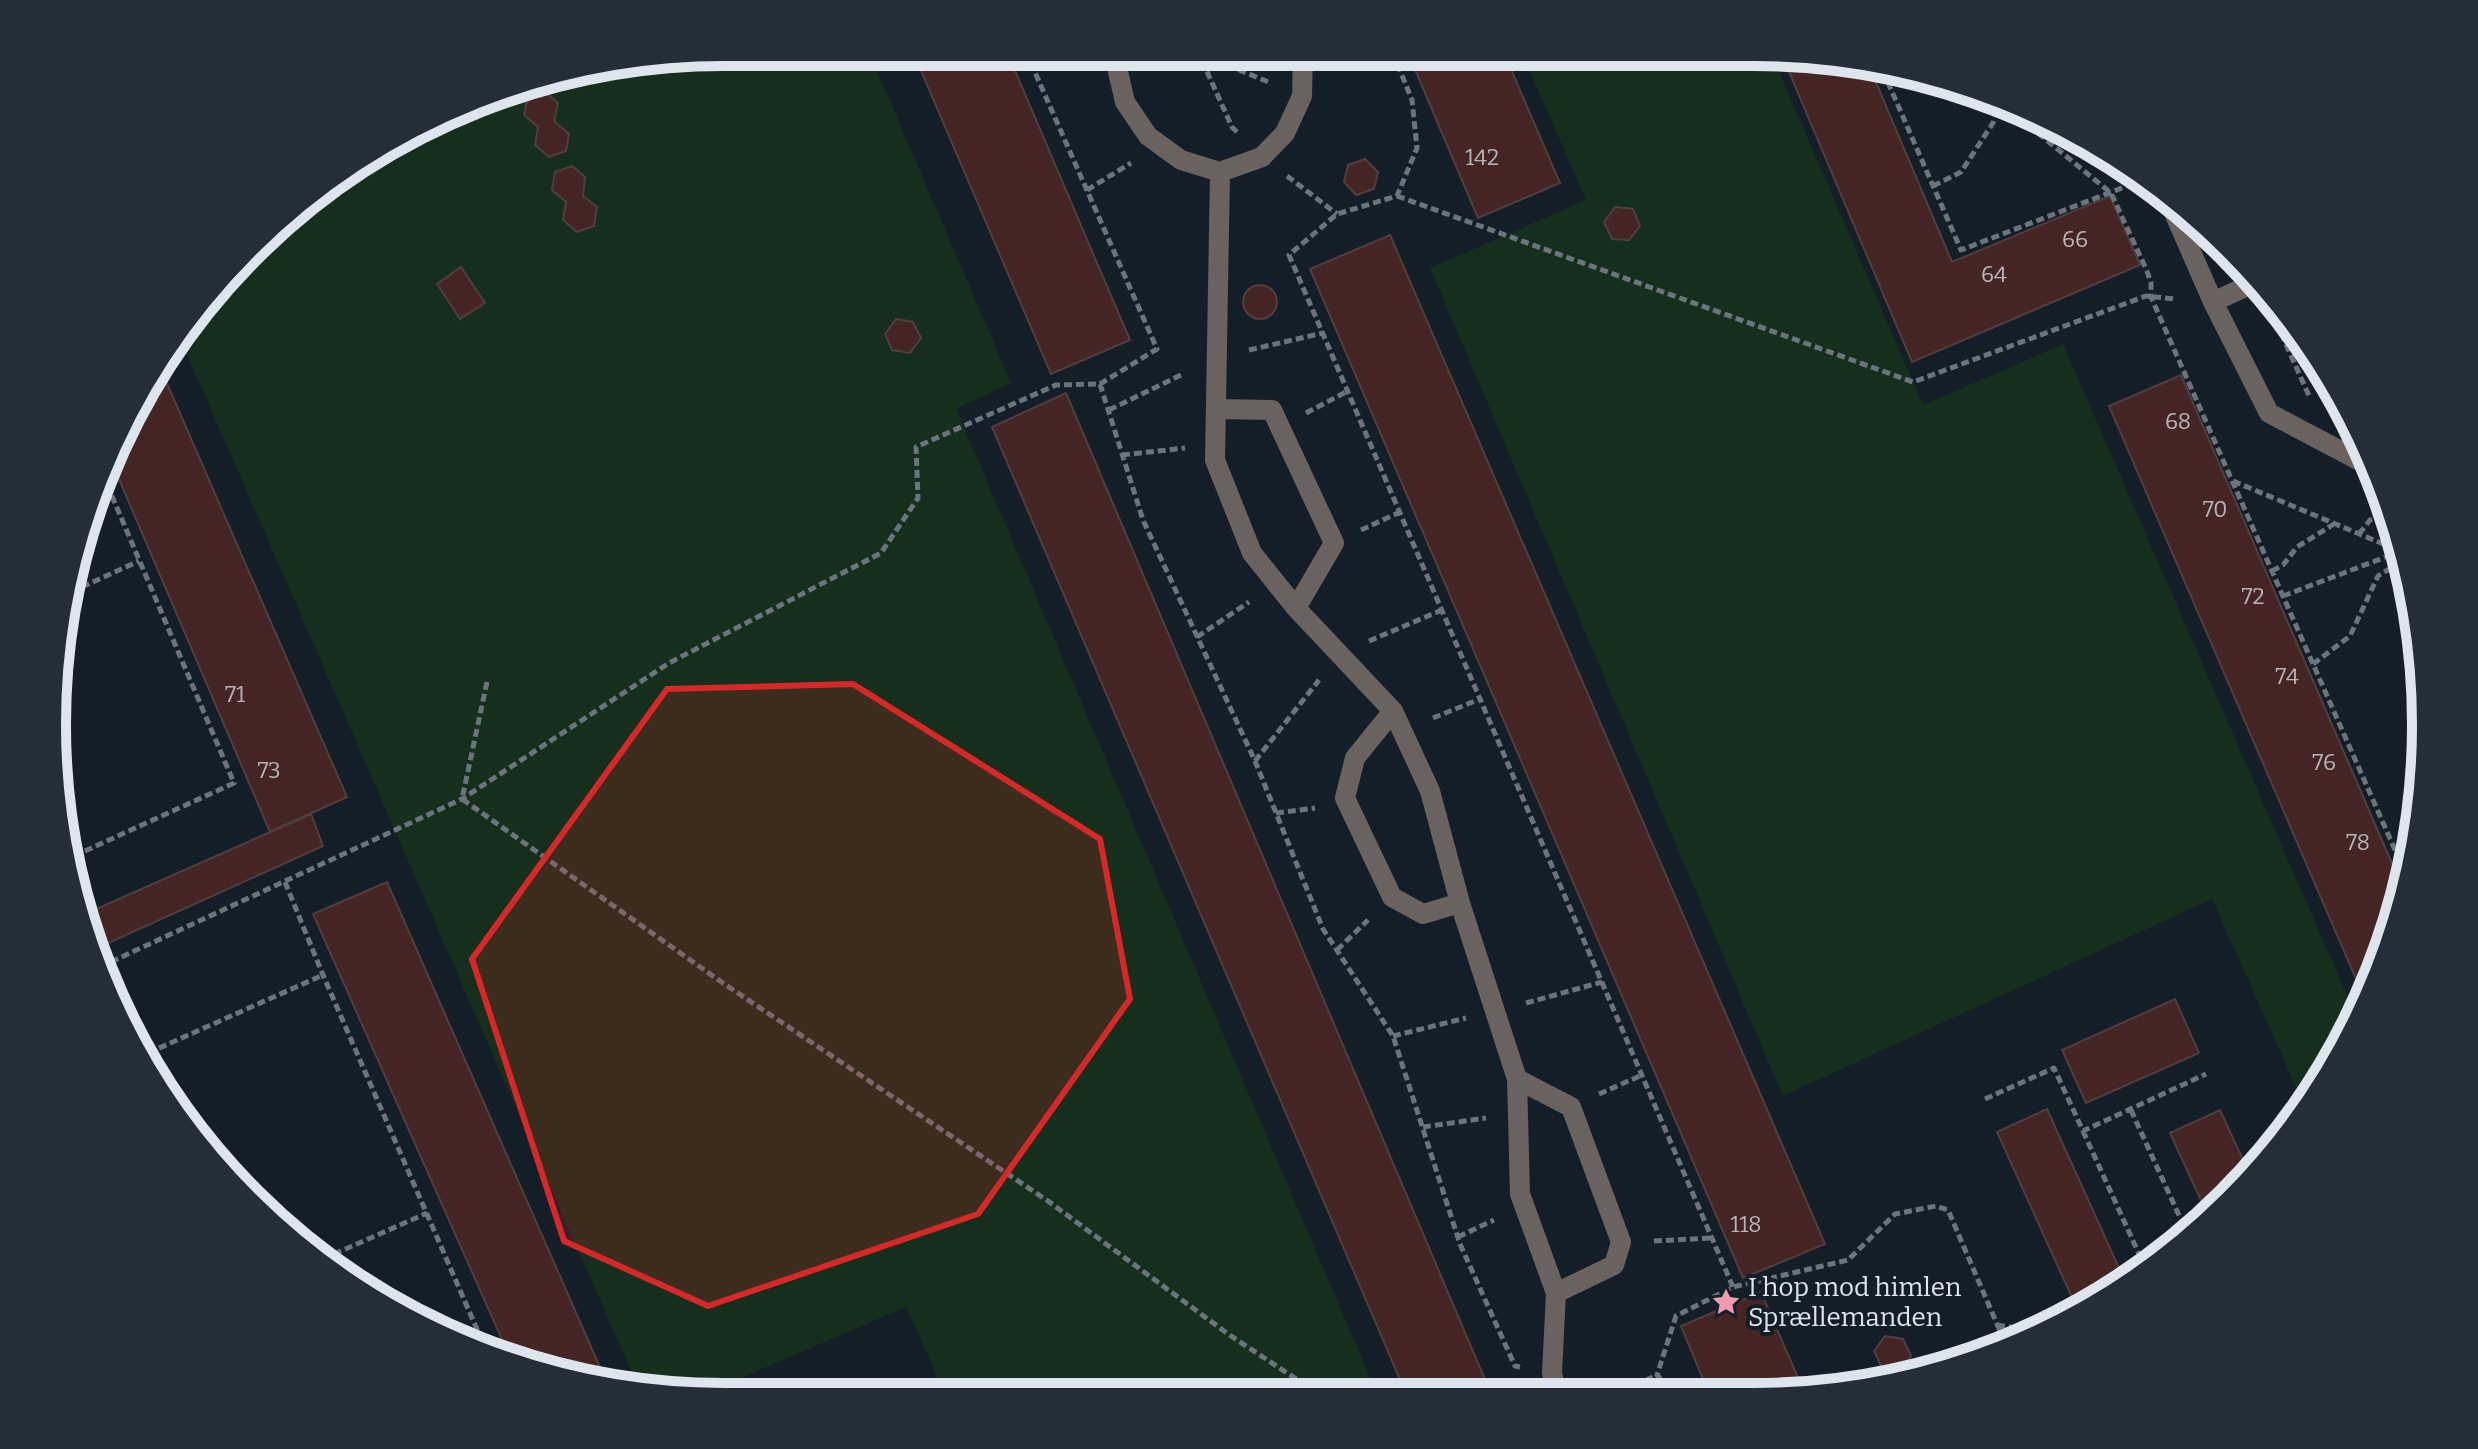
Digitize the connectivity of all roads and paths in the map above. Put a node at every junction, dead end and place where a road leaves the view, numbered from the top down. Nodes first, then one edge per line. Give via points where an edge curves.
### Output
1 (1032, 66) edge
2 (1117, 66) edge
3 (1233, 66) edge
4 (1303, 66) edge
5 (1398, 66) edge
6 (1887, 80) edge
7 (1302, 96) junction
8 (1996, 113) edge
9 (2036, 130) edge
10 (1156, 142) junction
11 (1220, 172) junction
12 (2131, 185) edge
13 (1933, 186) junction
14 (1087, 190) junction
15 (2111, 193) junction
16 (1397, 196) junction
17 (2177, 221) edge
18 (2246, 287) edge
19 (2151, 297) junction
20 (2213, 302) junction
21 (2278, 327) edge
22 (1100, 384) junction
23 (1348, 391) junction
24 (2328, 403) edge
25 (1216, 409) junction
26 (1280, 427) junction
27 (1215, 445) junction
28 (1122, 455) junction
29 (2356, 459) edge
30 (2232, 481) junction
31 (109, 490) edge
32 (1400, 512) junction
33 (2378, 517) edge
34 (2335, 524) junction
35 (2359, 534) junction
36 (1334, 543) junction
37 (2387, 546) edge
38 (2390, 555) edge
39 (139, 561) junction
40 (2393, 567) edge
41 (2272, 571) junction
42 (1276, 583) junction
43 (81, 588) edge
44 (2283, 596) junction
45 (1296, 608) junction
46 (1197, 637) junction
47 (2313, 664) junction
48 (487, 682) dead end
49 (1480, 699) junction
50 (1393, 711) junction
51 (1402, 731) junction
52 (462, 799) junction
53 (79, 854) edge
54 (2398, 857) edge
55 (285, 882) junction
56 (1392, 897) junction
57 (1460, 903) junction
58 (1337, 950) junction
59 (111, 962) edge
60 (323, 975) junction
61 (152, 1051) edge
62 (2206, 1074) dead end
63 (1642, 1075) junction
64 (1517, 1079) junction
65 (1985, 1099) dead end
66 (1571, 1107) junction
67 (2131, 1110) junction
68 (1518, 1113) junction
69 (1423, 1127) junction
70 (2083, 1131) junction
71 (427, 1213) junction
72 (2183, 1224) edge
73 (1712, 1238) junction
74 (1621, 1242) junction
75 (334, 1254) edge
76 (2140, 1257) edge
77 (1733, 1287) junction
78 (1556, 1293) junction
79 (1996, 1325) junction
80 (2016, 1328) edge
81 (2001, 1335) edge
82 (480, 1336) edge
83 (1552, 1373) junction
84 (1657, 1375) junction
85 (1302, 1383) edge
86 (1554, 1383) edge
87 (1640, 1383) edge
88 (1665, 1383) edge

1 - 14 path
2 - 10 street via 1125,102
3 - 7 path
4 - 7 street
5 - 16 path via 1412,100 1417,148
6 - 13 path
7 - 11 street via 1285,133 1262,157
8 - 13 path via 1961,172
9 - 15 path
10 - 11 street via 1181,160
10 - 14 path
11 - 25 street
12 - 15 path
13 - 15 path via 1961,250
14 - 22 path via 1157,349
15 - 19 path via 2147,271
16 - 19 path via 1913,382
16 - 23 path via 1337,214 1289,255
17 - 20 street
18 - 20 street
19 - 20 path
19 - 30 path
20 - 29 street via 2269,413
21 - 24 path via 2315,408
22 - 28 path
22 - 52 path via 1056,385 916,447 918,498 881,553 669,663
23 - 26 path
23 - 32 path
25 - 26 street via 1272,410
25 - 27 street
26 - 36 street
27 - 28 path
27 - 42 street via 1215,460 1252,553
28 - 46 path via 1143,520
30 - 34 path
30 - 41 path
31 - 39 path
32 - 36 path
32 - 49 path
33 - 35 path
34 - 35 path
34 - 41 path via 2297,547
35 - 37 path
36 - 45 street
38 - 44 path
39 - 43 path
39 - 53 path via 234,783
40 - 47 path via 2378,576 2350,636
41 - 44 path
42 - 45 street
42 - 46 path
44 - 47 path
45 - 50 street
46 - 58 path via 1255,761 1323,929
47 - 54 path
48 - 52 path
49 - 51 path
49 - 63 path
50 - 51 street
50 - 56 street via 1355,758 1345,798
51 - 57 street via 1430,791
52 - 55 path
52 - 85 path via 720,981 1048,1201
55 - 59 path
55 - 60 path
56 - 57 street via 1423,914
56 - 58 path
57 - 64 street
58 - 69 path via 1393,1036
60 - 61 path
60 - 71 path
62 - 67 path
63 - 66 path
63 - 73 path
64 - 66 street
64 - 68 street
65 - 70 path via 2054,1068
66 - 74 street
67 - 70 path
67 - 72 path
68 - 69 path
68 - 78 street via 1520,1194
69 - 83 path via 1460,1244 1515,1366
70 - 76 path
71 - 75 path
71 - 82 path
73 - 74 path
73 - 77 path
74 - 78 street via 1614,1265
77 - 79 path via 1848,1260 1895,1214 1936,1206 1948,1210
77 - 84 path via 1676,1316
78 - 83 street
79 - 80 path
79 - 81 path
83 - 86 street
84 - 87 path
84 - 88 path

